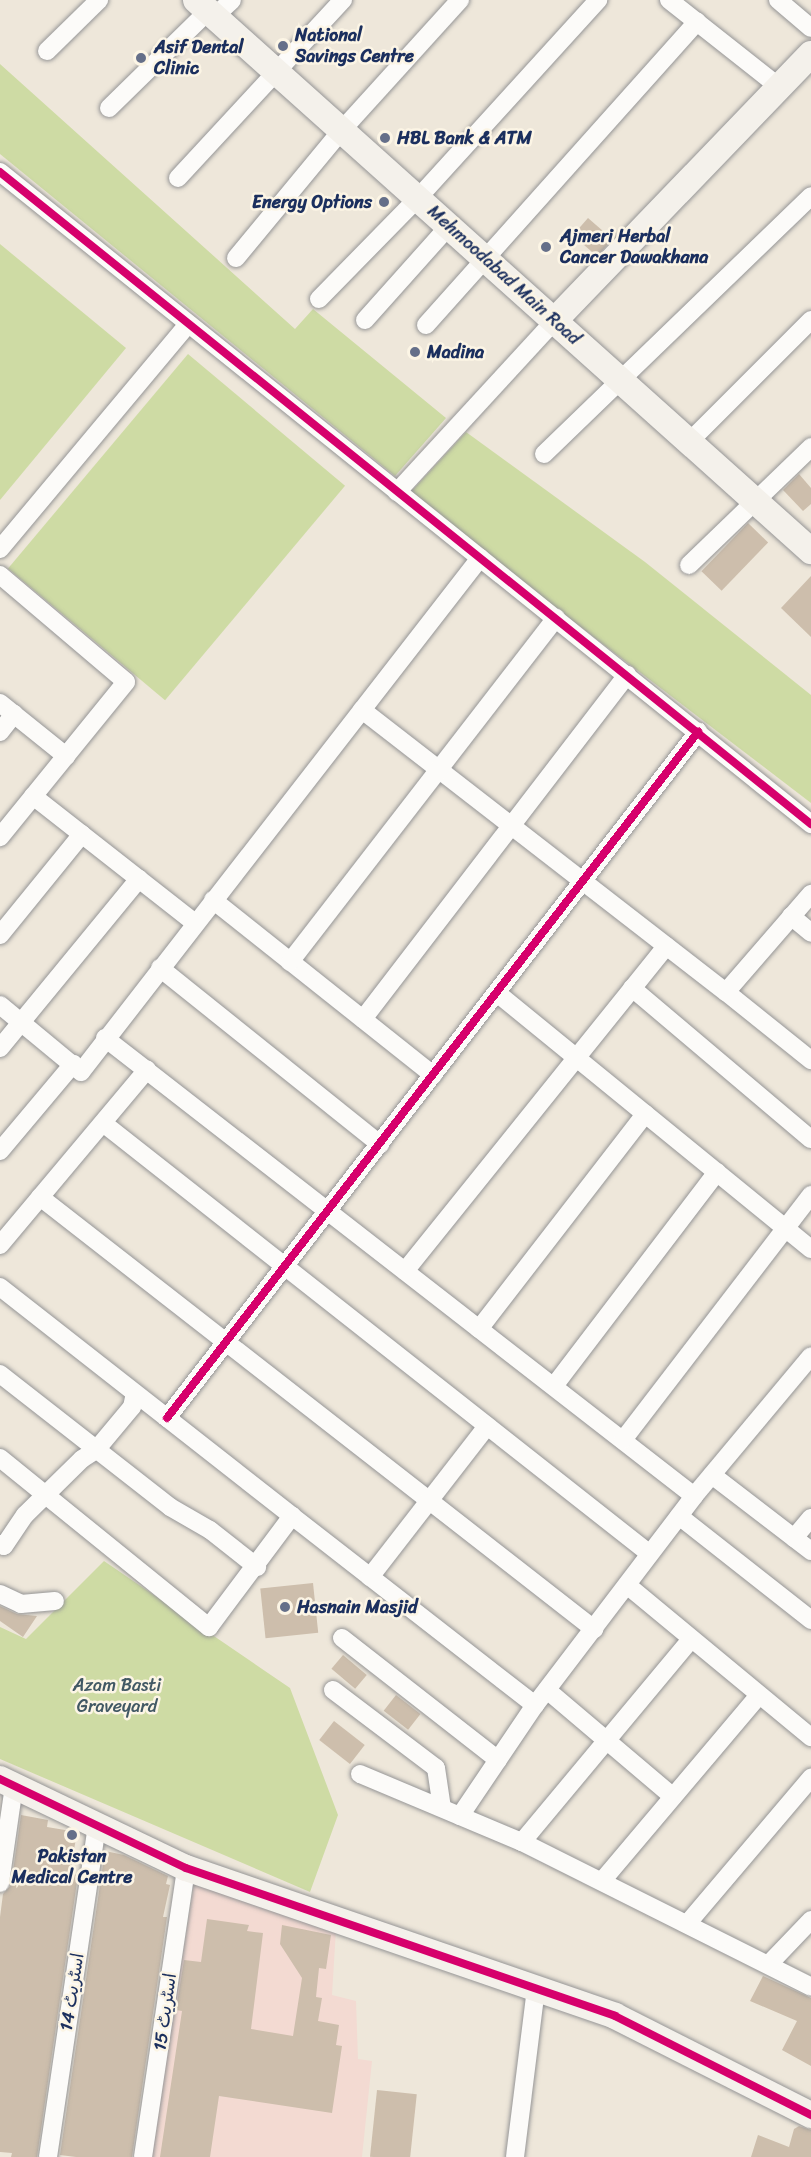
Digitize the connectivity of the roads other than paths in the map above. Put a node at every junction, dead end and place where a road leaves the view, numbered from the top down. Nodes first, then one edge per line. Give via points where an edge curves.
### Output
1 (99, 0) edge
2 (343, 0) edge
3 (460, 0) edge
4 (598, 0) edge
5 (669, 0) edge
6 (778, 0) edge
7 (213, 7) edge
8 (697, 22) junction
9 (811, 28) edge
10 (47, 51) dead end
11 (808, 64) edge
12 (275, 71) junction
13 (779, 87) junction
14 (109, 108) dead end
15 (342, 130) junction
16 (0, 172) edge
17 (178, 178) dead end
18 (811, 196) edge
19 (418, 198) junction
20 (449, 226) junction
21 (236, 258) dead end
22 (486, 259) junction
23 (319, 299) dead end
24 (365, 320) dead end
25 (555, 320) junction
26 (811, 320) edge
27 (188, 324) junction
28 (426, 325) dead end
29 (621, 378) junction
30 (690, 441) junction
31 (811, 447) edge
32 (544, 454) dead end
33 (397, 492) junction
34 (757, 501) junction
35 (0, 549) edge
36 (811, 551) edge
37 (480, 558) junction
38 (690, 565) dead end
39 (0, 575) edge
40 (556, 618) junction
41 (627, 675) junction
42 (7, 709) edge
43 (362, 710) junction
44 (0, 732) edge
45 (698, 732) junction
46 (66, 756) junction
47 (438, 770) junction
48 (33, 796) junction
49 (811, 824) edge
50 (511, 825) junction
51 (82, 834) junction
52 (0, 837) edge
53 (139, 879) junction
54 (583, 881) junction
55 (811, 894) edge
56 (213, 900) junction
57 (791, 916) junction
58 (195, 923) junction
59 (811, 933) edge
60 (0, 935) edge
61 (666, 946) junction
62 (290, 962) junction
63 (160, 968) junction
64 (632, 988) junction
65 (497, 993) junction
66 (726, 993) junction
67 (0, 1005) edge
68 (363, 1019) junction
69 (21, 1022) junction
70 (105, 1038) junction
71 (0, 1048) edge
72 (576, 1058) junction
73 (811, 1059) edge
74 (73, 1065) junction
75 (147, 1070) junction
76 (433, 1075) junction
77 (645, 1114) junction
78 (103, 1123) junction
79 (811, 1139) edge
80 (380, 1144) junction
81 (0, 1151) edge
82 (717, 1172) junction
83 (811, 1195) edge
84 (40, 1197) junction
85 (328, 1211) junction
86 (784, 1227) junction
87 (0, 1245) edge
88 (811, 1249) edge
89 (285, 1267) junction
90 (405, 1271) junction
91 (0, 1287) edge
92 (479, 1329) junction
93 (226, 1342) junction
94 (811, 1356) edge
95 (0, 1374) edge
96 (554, 1386) junction
97 (135, 1394) junction
98 (167, 1418) junction
99 (487, 1426) junction
100 (623, 1440) junction
101 (96, 1450) junction
102 (0, 1458) edge
103 (712, 1475) junction
104 (48, 1496) junction
105 (694, 1496) junction
106 (429, 1500) junction
107 (292, 1516) junction
108 (679, 1516) junction
109 (811, 1518) edge
110 (794, 1538) junction
111 (0, 1544) edge
112 (811, 1551) edge
113 (650, 1554) junction
114 (257, 1567) junction
115 (370, 1577) junction
116 (627, 1585) junction
117 (0, 1594) edge
118 (55, 1601) dead end
119 (811, 1620) edge
120 (594, 1629) junction
121 (342, 1638) dead end
122 (691, 1639) junction
123 (333, 1690) dead end
124 (547, 1690) junction
125 (759, 1695) junction
126 (536, 1706) junction
127 (811, 1737) edge
128 (605, 1742) junction
129 (498, 1760) junction
130 (360, 1774) dead end
131 (811, 1778) edge
132 (7, 1783) edge
133 (673, 1797) junction
134 (442, 1808) junction
135 (460, 1816) junction
136 (98, 1826) junction
137 (522, 1842) junction
138 (186, 1868) junction
139 (602, 1881) junction
140 (0, 1883) edge
141 (811, 1920) edge
142 (687, 1924) junction
143 (769, 1964) junction
144 (811, 1987) edge
145 (536, 1988) junction
146 (811, 2115) edge
147 (48, 2157) edge
148 (143, 2157) edge
149 (515, 2157) edge

1 - 10 street
2 - 12 street
3 - 15 street
4 - 19 street
5 - 8 street
6 - 9 street
7 - 12 street, Mehmoodabad Main Road
7 - 14 street
8 - 13 street
8 - 22 street
11 - 13 street
12 - 15 street, Mehmoodabad Main Road
12 - 17 street
13 - 25 street
15 - 19 street, Mehmoodabad Main Road
15 - 21 street
16 - 27 street
18 - 29 street
19 - 20 street, Mehmoodabad Main Road
19 - 23 street
20 - 22 street, Mehmoodabad Main Road
20 - 24 street
22 - 25 street, Mehmoodabad Main Road
22 - 28 street
25 - 29 street, Mehmoodabad Main Road
25 - 33 street
26 - 30 street
27 - 33 street
27 - 35 street
29 - 30 street, Mehmoodabad Main Road
29 - 32 street
30 - 34 street, Mehmoodabad Main Road
31 - 34 street
33 - 37 street
34 - 36 street, Mehmoodabad Main Road
34 - 38 street
37 - 40 street
37 - 43 street
39 - 46 street via 126,682
40 - 41 street
40 - 47 street
41 - 45 street
41 - 50 street
42 - 44 street
42 - 46 street
43 - 47 street
43 - 56 street
45 - 49 street
45 - 54 street
46 - 48 street
47 - 50 street
47 - 62 street
48 - 51 street
48 - 52 street
50 - 54 street
50 - 68 street
51 - 53 street
51 - 60 street
53 - 58 street
53 - 69 street
54 - 61 street
54 - 65 street
55 - 57 street
56 - 58 street
56 - 62 street
57 - 59 street
57 - 66 street
58 - 63 street
61 - 64 street
61 - 66 street
62 - 68 street
63 - 70 street
63 - 80 street
64 - 72 street
64 - 79 street
65 - 72 street
65 - 76 street
66 - 73 street
67 - 69 street
68 - 76 street
69 - 71 street
69 - 74 street
70 - 74 street via 81,1072
70 - 75 street
72 - 77 street
72 - 90 street
74 - 81 street
75 - 78 street
75 - 85 street
76 - 80 street
77 - 82 street
77 - 92 street
78 - 84 street
78 - 89 street
80 - 85 street
82 - 86 street
82 - 96 street
83 - 86 street
84 - 87 street
84 - 93 street
85 - 89 street
85 - 90 street
86 - 88 street
86 - 100 street
89 - 93 street
89 - 99 street
90 - 92 street
91 - 97 street
92 - 96 street
93 - 98 street
93 - 106 street
94 - 103 street
95 - 101 street
96 - 100 street
97 - 98 street
97 - 101 street via 132,1407
98 - 107 street
99 - 106 street
99 - 113 street
100 - 105 street
101 - 104 street via 82,1459
101 - 114 street
102 - 104 street
103 - 105 street
103 - 110 street
104 - 111 street via 26,1515 4,1546
104 - 114 street via 209,1627
105 - 108 street
106 - 115 street
106 - 120 street
107 - 114 street
107 - 115 street
108 - 113 street
108 - 119 street
109 - 110 street
110 - 112 street
113 - 116 street
115 - 126 street
116 - 120 street
116 - 122 street
117 - 118 street via 21,1605
120 - 124 street
121 - 129 street
122 - 125 street
122 - 128 street
123 - 134 street via 436,1768
124 - 126 street
124 - 128 street
125 - 127 street
125 - 133 street
126 - 129 street
128 - 133 street
128 - 137 street
129 - 135 street
130 - 134 street
131 - 142 street
132 - 136 street
132 - 140 street
133 - 139 street
134 - 135 street
135 - 137 street
136 - 138 street
136 - 147 street, اسٹریٹ 14
137 - 139 street
138 - 145 street
138 - 148 street, اسٹریٹ 15
139 - 142 street
141 - 143 street
142 - 143 street
143 - 144 street
145 - 146 street via 615,2016
145 - 149 street

